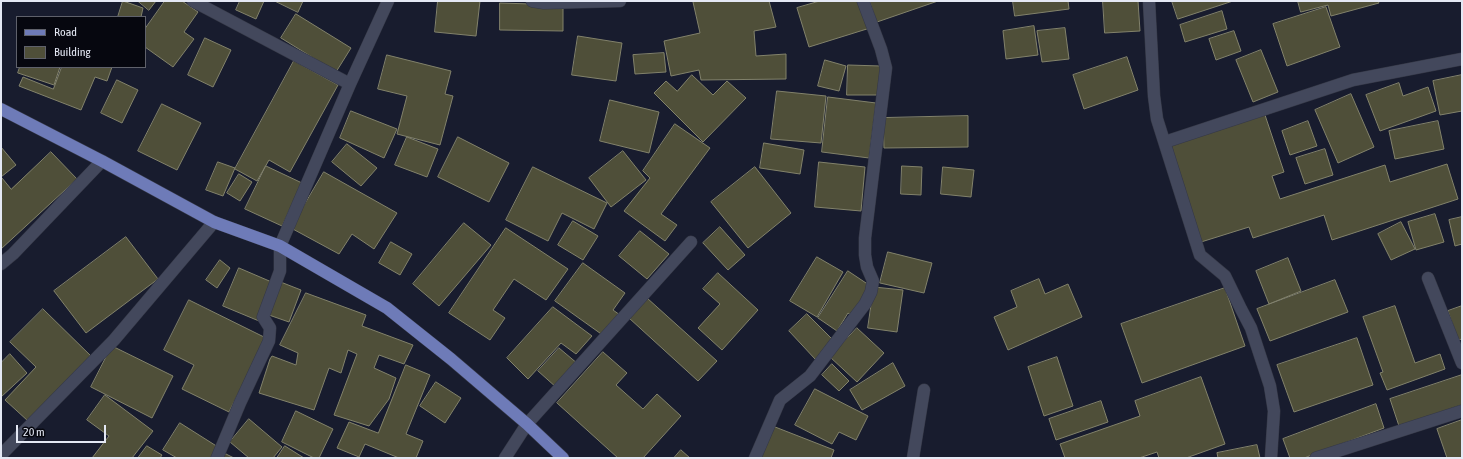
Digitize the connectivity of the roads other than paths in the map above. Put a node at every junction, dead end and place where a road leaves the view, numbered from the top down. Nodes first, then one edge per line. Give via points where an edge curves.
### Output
1 (193, 1) edge
2 (388, 1) edge
3 (532, 1) edge
4 (620, 1) edge
5 (863, 1) edge
6 (1149, 1) edge
7 (1462, 58) edge
8 (350, 84) junction
9 (1, 109) edge
10 (1165, 142) junction
11 (102, 161) junction
12 (214, 222) junction
13 (692, 242) dead end
14 (280, 246) junction
15 (1, 264) edge
16 (1428, 278) dead end
17 (1462, 363) edge
18 (924, 390) dead end
19 (1462, 410) edge
20 (527, 424) junction
21 (1, 455) edge
22 (217, 458) edge
23 (505, 458) edge
24 (563, 458) edge
25 (755, 458) edge
26 (912, 458) edge
27 (1271, 458) edge
28 (1316, 458) edge

1 - 8 street
2 - 8 street
3 - 4 street
5 - 25 street via 886,68 865,238 867,267 873,280 871,292 865,304 810,376 780,400
6 - 10 street via 1154,96 1157,119
7 - 10 street via 1353,80
8 - 14 street
9 - 11 main road
10 - 27 street via 1200,255 1226,276 1251,328 1270,386 1274,411
11 - 12 main road
11 - 15 street
12 - 14 main road
12 - 21 street via 114,340
13 - 20 street
14 - 20 main road via 387,308
14 - 22 street via 280,271 263,317 270,328 269,341
16 - 17 street
18 - 26 street
19 - 28 street
20 - 23 street
20 - 24 main road

